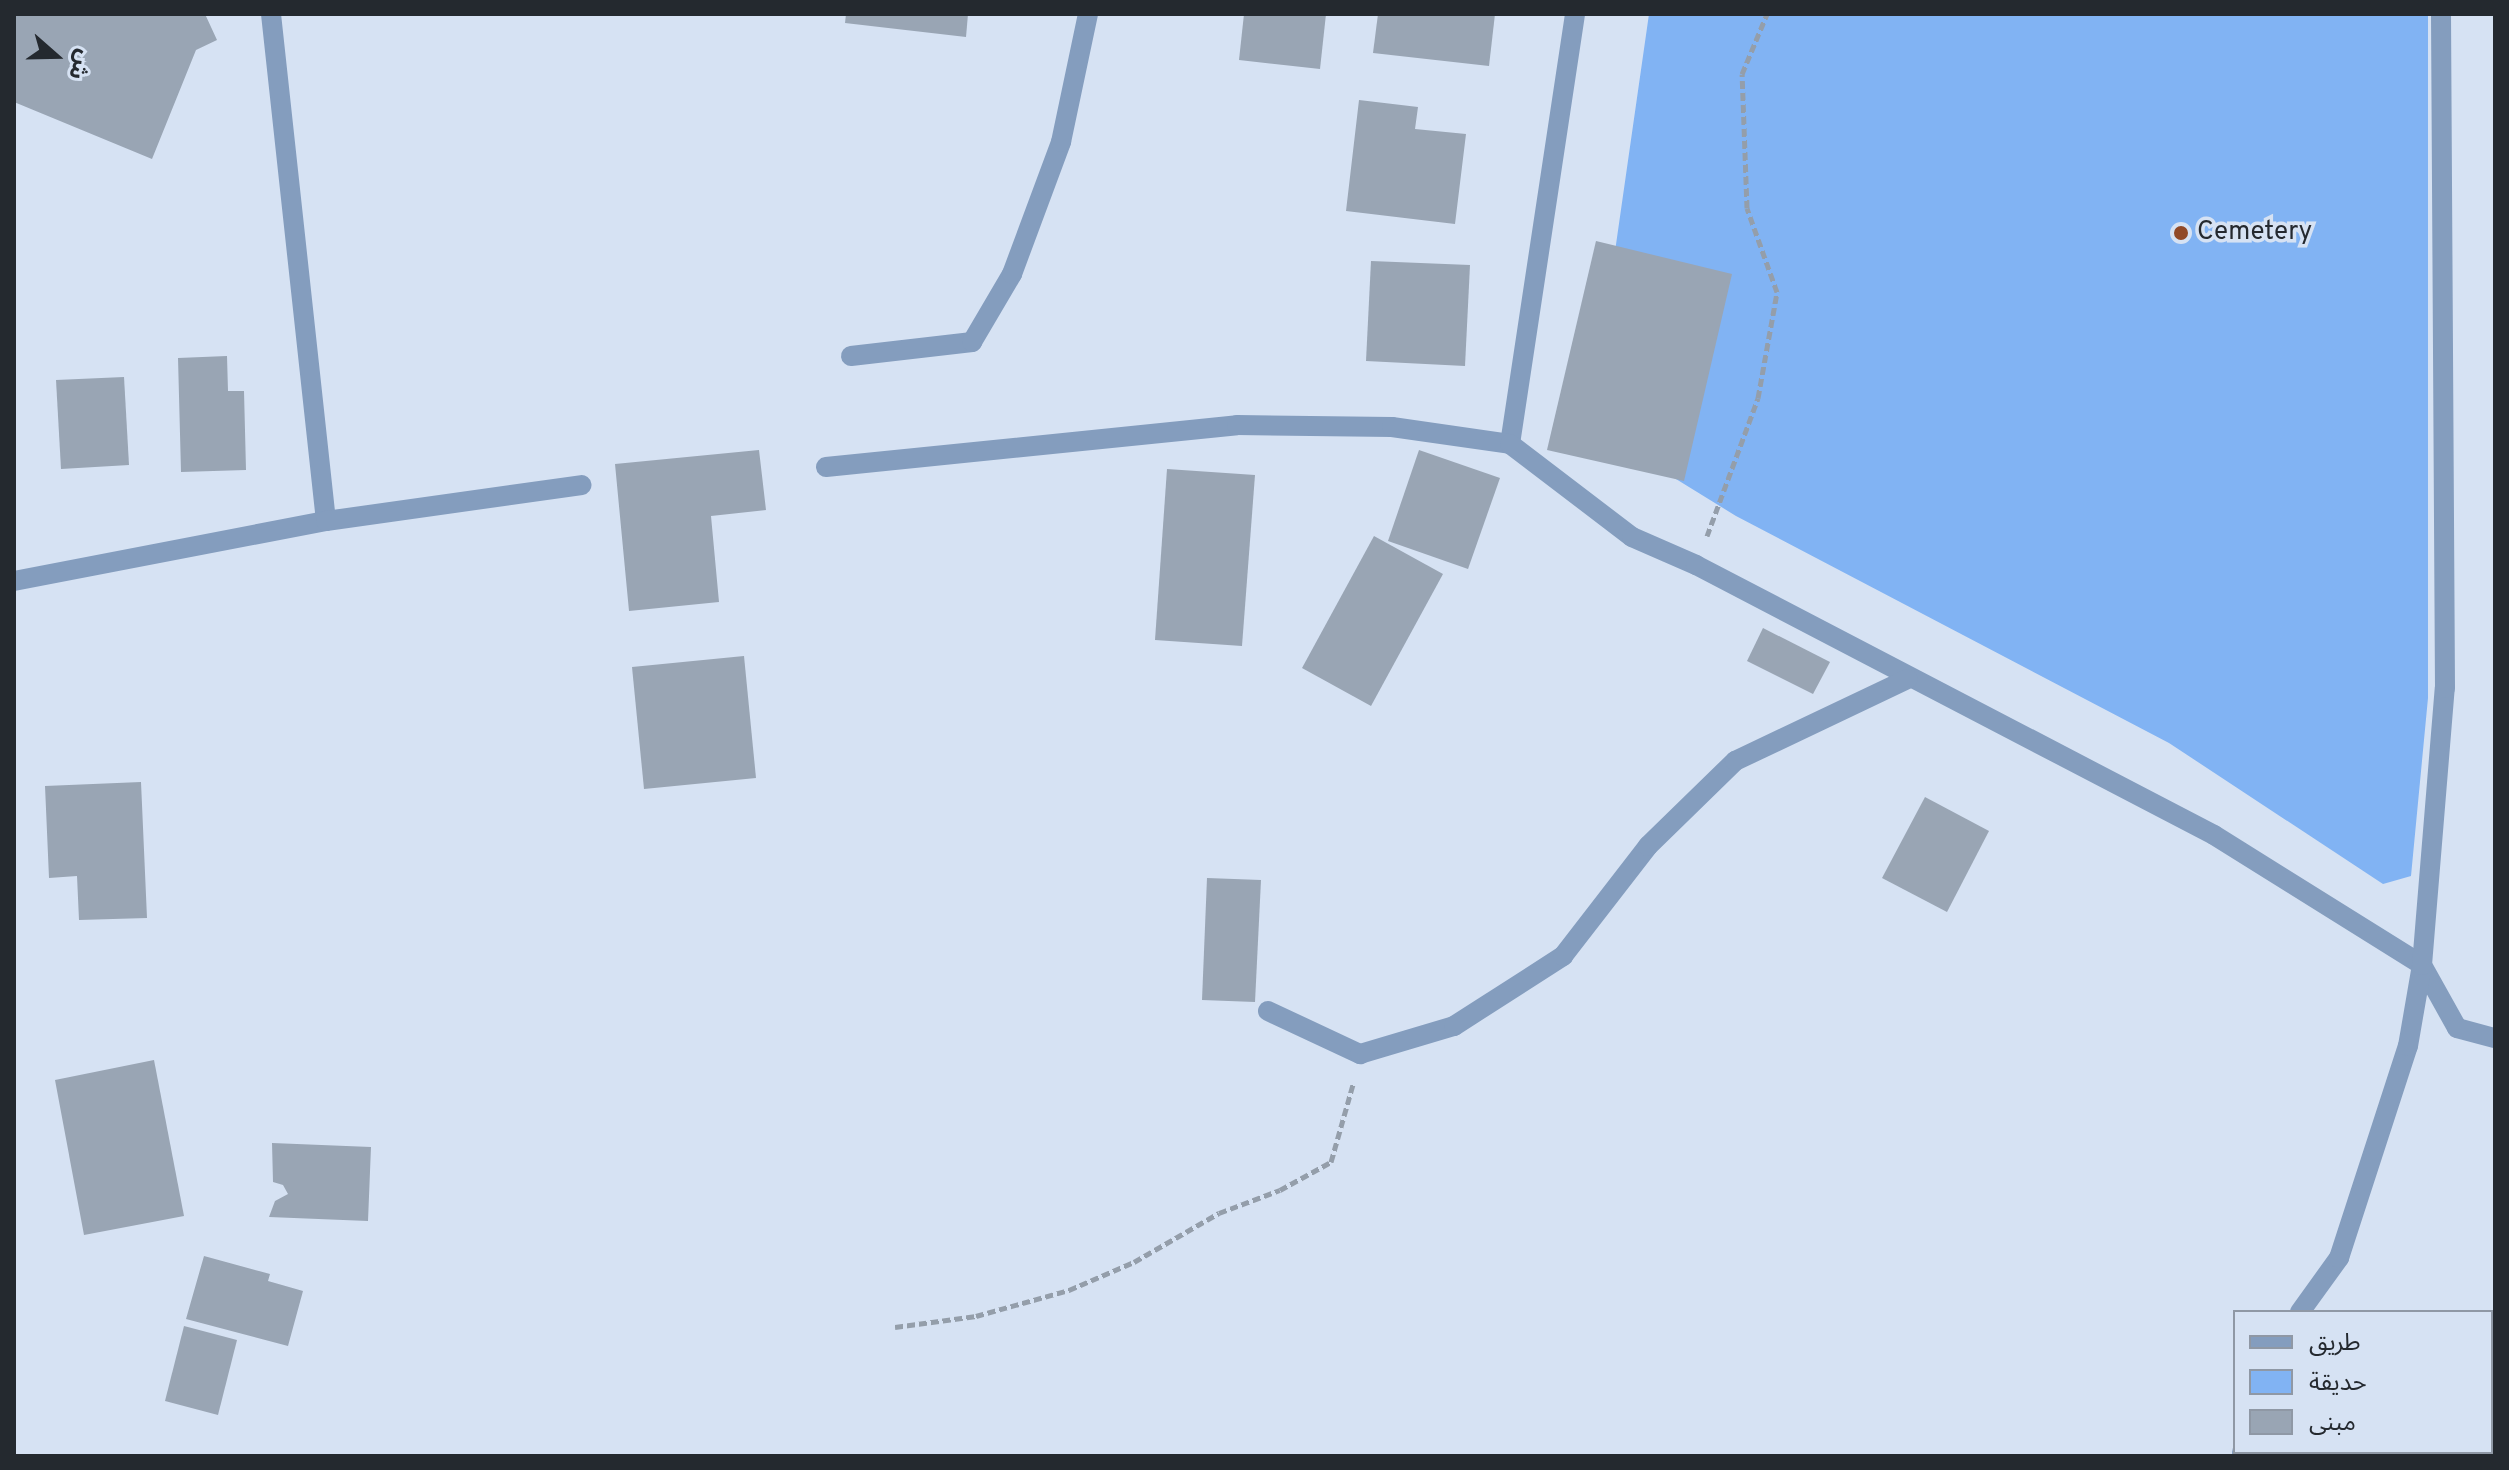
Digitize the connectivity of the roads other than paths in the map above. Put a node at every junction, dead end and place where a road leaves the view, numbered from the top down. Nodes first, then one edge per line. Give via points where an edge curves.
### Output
1 (271, 14) edge
2 (1088, 14) edge
3 (1575, 14) edge
4 (2441, 14) edge
5 (851, 356) dead end
6 (1510, 444) junction
7 (826, 467) dead end
8 (581, 485) dead end
9 (326, 521) junction
10 (14, 581) edge
11 (1908, 679) junction
12 (2422, 965) junction
13 (1268, 1011) dead end
14 (2495, 1038) edge
15 (2301, 1310) edge

1 - 9 street
2 - 5 street via 1061,142 1012,274 972,342
3 - 6 street
4 - 12 street via 2445,688
6 - 7 street via 1392,427 1237,425
6 - 11 street via 1632,537 1696,565
8 - 9 street
9 - 10 street
11 - 12 street via 2214,835
11 - 13 street via 1735,761 1648,846 1563,956 1454,1026 1360,1054
12 - 14 street via 2457,1028
12 - 15 street via 2408,1046 2339,1258

